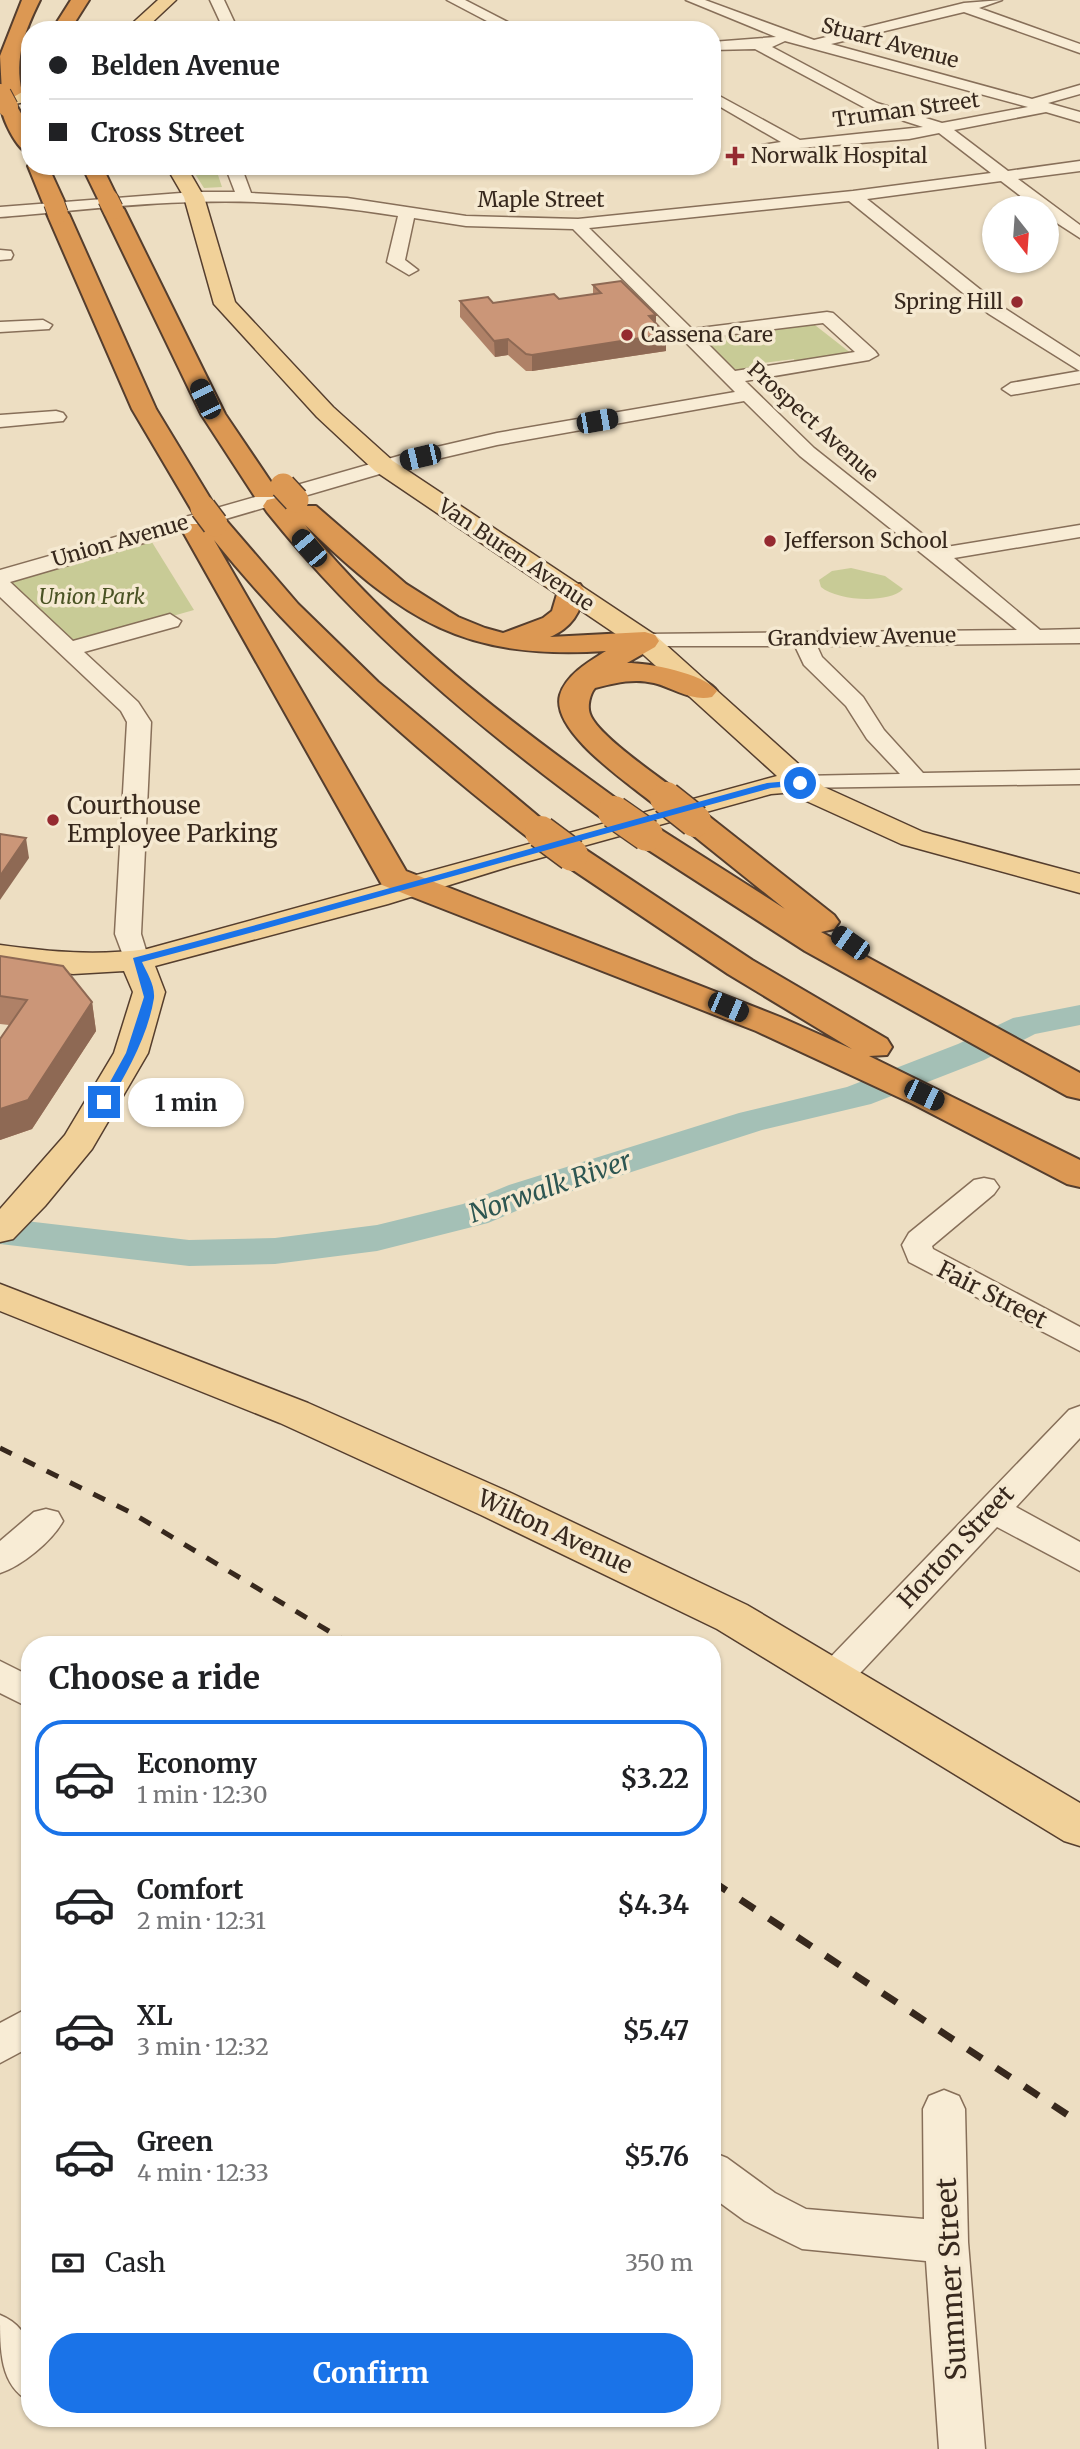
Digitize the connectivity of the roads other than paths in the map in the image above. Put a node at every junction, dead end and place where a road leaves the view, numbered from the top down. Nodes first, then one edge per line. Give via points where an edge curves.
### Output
1 (31, 0) edge
2 (44, 0) edge
3 (80, 0) edge
4 (168, 0) edge
5 (217, 0) edge
6 (454, 0) edge
7 (692, 0) edge
8 (944, 0) edge
9 (995, 0) edge
10 (964, 7) junction
11 (22, 21) edge
12 (37, 21) edge
13 (67, 21) edge
14 (144, 21) edge
15 (227, 21) edge
16 (497, 21) edge
17 (21, 24) edge
18 (790, 38) junction
19 (758, 45) junction
20 (814, 45) junction
21 (721, 46) edge
22 (1080, 49) edge
23 (774, 53) junction
24 (1080, 89) edge
25 (10, 98) edge
26 (721, 101) edge
27 (1033, 103) junction
28 (872, 106) junction
29 (1050, 108) junction
30 (1080, 110) edge
31 (1080, 117) edge
32 (21, 127) edge
33 (942, 128) junction
34 (909, 134) junction
35 (797, 145) junction
36 (767, 148) dead end
37 (1080, 166) edge
38 (42, 175) edge
39 (96, 175) edge
40 (181, 175) edge
41 (236, 175) edge
42 (1006, 178) junction
43 (853, 196) junction
44 (1030, 196) edge
45 (194, 197) junction
46 (244, 197) junction
47 (0, 212) edge
48 (410, 214) junction
49 (1059, 218) edge
50 (578, 224) junction
51 (1080, 233) edge
52 (409, 270) dead end
53 (43, 325) dead end
54 (0, 327) edge
55 (686, 335) junction
56 (1080, 365) edge
57 (1080, 377) edge
58 (729, 378) junction
59 (1012, 389) dead end
60 (747, 395) junction
61 (56, 417) dead end
62 (0, 421) edge
63 (384, 466) junction
64 (280, 496) junction
65 (207, 516) junction
66 (1080, 531) edge
67 (936, 555) junction
68 (1, 580) edge
69 (570, 590) junction
70 (30, 613) junction
71 (6, 620) dead end
72 (170, 621) dead end
73 (474, 634) junction
74 (1033, 636) junction
75 (1080, 636) edge
76 (803, 638) junction
77 (645, 641) junction
78 (70, 649) junction
79 (578, 690) junction
80 (702, 691) junction
81 (1080, 777) edge
82 (913, 781) junction
83 (800, 783) junction
84 (1080, 884) edge
85 (411, 887) junction
86 (0, 955) edge
87 (136, 960) junction
88 (932, 1002) junction
89 (1080, 1088) edge
90 (997, 1124) junction
91 (1080, 1158) edge
92 (1080, 1175) edge
93 (984, 1187) dead end
94 (0, 1230) edge
95 (0, 1297) edge
96 (1080, 1340) edge
97 (1080, 1418) edge
98 (992, 1509) junction
99 (46, 1521) dead end
100 (1080, 1558) edge
101 (0, 1560) edge
102 (0, 1675) edge
103 (834, 1677) junction
104 (21, 1688) edge
105 (1080, 1827) edge
106 (21, 2031) edge
107 (0, 2045) edge
108 (944, 2109) dead end
109 (721, 2179) edge
110 (946, 2242) junction
111 (0, 2337) edge
112 (21, 2367) edge
113 (962, 2449) edge

1 - 11 highway
2 - 12 highway
3 - 13 highway
4 - 14 main road
5 - 15 street
6 - 16 street
7 - 18 street, Stuart Avenue
8 - 10 street
9 - 10 street
10 - 20 street
10 - 22 street
17 - 25 highway via 11,47
18 - 19 street
18 - 20 street, Stuart Avenue
19 - 21 street
19 - 23 street
20 - 23 street
20 - 27 street, Stuart Avenue
23 - 28 street
24 - 27 street
25 - 32 highway
26 - 35 street
27 - 29 street, Stuart Avenue
28 - 33 street
28 - 34 street
29 - 30 street
29 - 31 street, Stuart Avenue
29 - 33 street, Truman Street
33 - 34 street, Truman Street
33 - 42 street
34 - 35 street, Truman Street
35 - 36 street, Truman Street
37 - 42 street, Maple Street
38 - 65 highway via 126,370 133,419
39 - 64 highway via 225,434
40 - 45 main road, Van Buren Avenue
41 - 46 street
42 - 43 street, Maple Street
42 - 44 street
43 - 50 street, Maple Street
43 - 56 street via 995,310
45 - 46 street, Maple Street
45 - 47 street, Maple Street
45 - 63 main road, Van Buren Avenue via 225,304 325,412
46 - 48 street, Maple Street via 347,203
48 - 50 street, Maple Street
48 - 52 street via 405,217 396,261
49 - 51 street
50 - 55 street, Prospect Avenue
53 - 54 street
55 - 58 street, Prospect Avenue
55 - 58 street via 827,317 869,355
57 - 59 street
58 - 60 street, Prospect Avenue
60 - 63 street, Union Avenue via 497,439
60 - 67 street, Prospect Avenue via 825,467
61 - 62 street
63 - 65 street, Union Avenue
63 - 69 main road, Van Buren Avenue
64 - 73 highway via 372,570
64 - 88 highway, bridge via 337,579 430,668 525,746 647,835 768,914
65 - 68 street, Union Avenue
65 - 85 highway via 295,701 386,868
65 - 90 highway, bridge via 287,609 362,684 541,832 693,937
66 - 67 street
67 - 74 street, Prospect Avenue
68 - 70 street
69 - 73 highway via 567,611 548,628 516,636
69 - 77 main road, Van Buren Avenue
70 - 71 street
70 - 78 street
72 - 78 street
73 - 77 highway via 534,645
74 - 75 street, Grandview Avenue
74 - 76 street, Grandview Avenue
76 - 77 street, Grandview Avenue
76 - 82 street via 812,660 855,702 875,734 911,771
77 - 79 highway via 596,668
77 - 80 main road, Van Buren Avenue
78 - 87 street via 130,707 139,722 128,934
79 - 80 highway via 599,677 630,672 671,677
79 - 88 highway, bridge via 574,708 583,727 830,929
80 - 83 main road, Van Buren Avenue
81 - 82 street
82 - 83 street
83 - 84 main road, Van Buren Avenue via 857,815 912,838
83 - 85 main road via 770,785
85 - 87 main road
85 - 90 highway via 685,989
86 - 87 main road via 73,964
87 - 94 main road via 149,992 131,1053 96,1115 48,1180
88 - 89 highway
90 - 91 highway
90 - 92 highway
93 - 96 street, Fair Street via 920,1240 920,1255
95 - 103 main road, Wilton Avenue via 295,1413 496,1504 732,1618
97 - 98 street, Horton Street
98 - 100 street
98 - 103 street, Horton Street
99 - 101 street
102 - 104 street
103 - 105 main road, Wilton Avenue
106 - 107 street
108 - 110 street, Summer Street
109 - 110 street via 760,2207 802,2229
110 - 113 street, Summer Street
111 - 112 street

